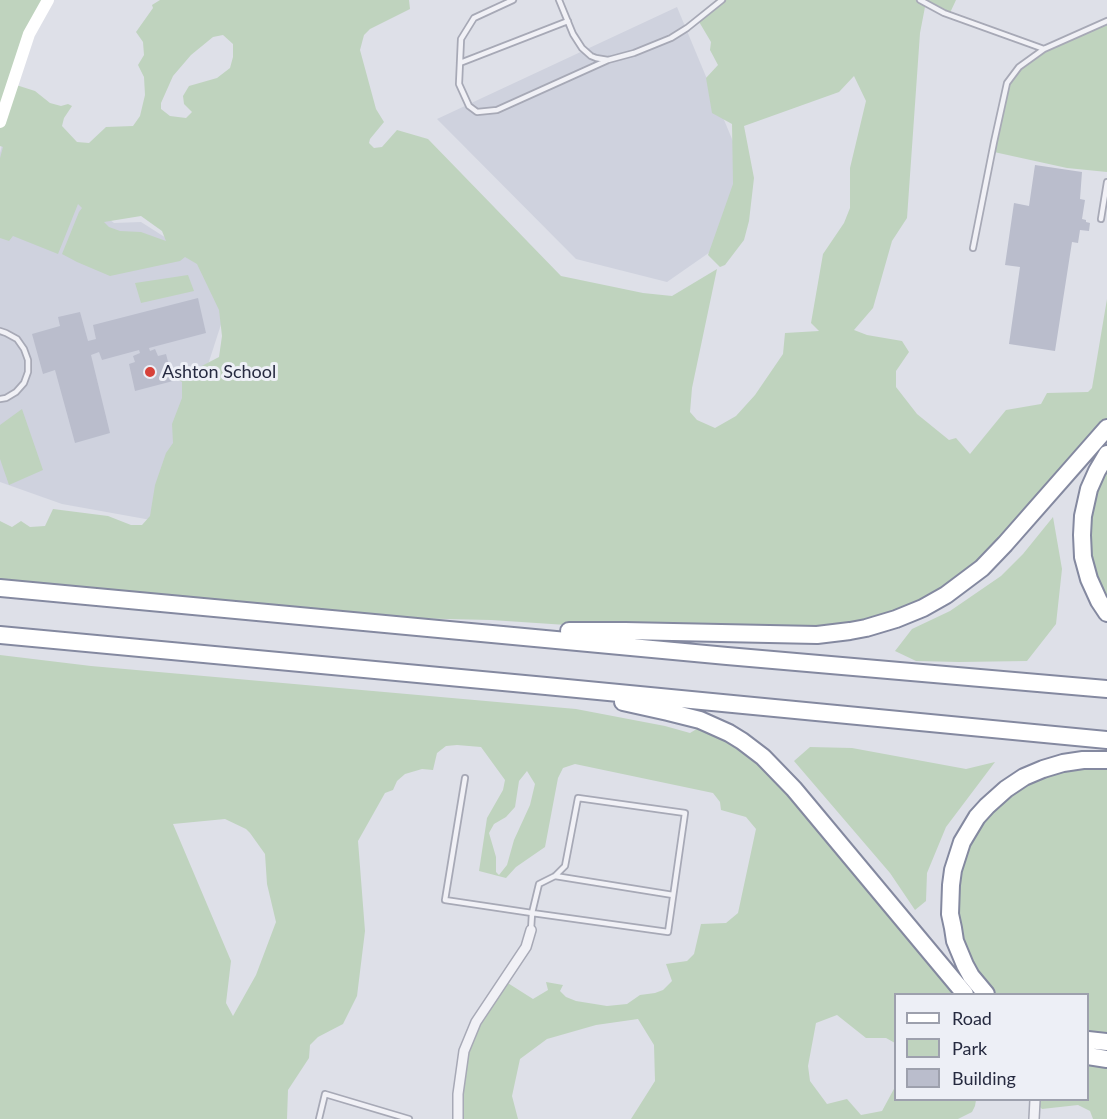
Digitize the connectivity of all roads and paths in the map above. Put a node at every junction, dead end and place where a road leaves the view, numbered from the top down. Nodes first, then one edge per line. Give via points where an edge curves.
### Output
1 (48, 0) edge
2 (513, 0) edge
3 (559, 0) edge
4 (722, 0) edge
5 (920, 0) edge
6 (568, 21) junction
7 (1107, 21) edge
8 (1044, 49) junction
9 (608, 60) junction
10 (460, 63) junction
11 (0, 122) edge
12 (1107, 182) edge
13 (1101, 219) dead end
14 (974, 248) dead end
15 (0, 331) edge
16 (0, 399) edge
17 (1107, 428) edge
18 (1107, 454) edge
19 (0, 588) edge
20 (1107, 613) edge
21 (485, 633) junction
22 (0, 636) edge
23 (546, 686) junction
24 (1107, 688) edge
25 (1107, 740) edge
26 (1107, 760) edge
27 (465, 778) dead end
28 (555, 876) junction
29 (673, 895) junction
30 (532, 913) junction
31 (531, 930) joint
32 (964, 993) edge
33 (985, 993) edge
34 (1089, 1040) edge
35 (1107, 1042) edge
36 (1089, 1056) edge
37 (1107, 1059) edge
38 (1035, 1101) edge
39 (319, 1119) edge
40 (409, 1119) edge
41 (458, 1119) edge
42 (1034, 1119) edge

1 - 11 street via 28,34
2 - 10 lane via 474,18 461,39
3 - 6 lane
4 - 9 lane via 671,38
5 - 8 lane
6 - 9 lane via 582,48 591,56
6 - 10 lane
7 - 8 lane
8 - 14 lane via 1019,67 1007,83
9 - 10 lane via 496,110 477,112 459,84
12 - 13 lane
15 - 16 lane via 17,339 24,349 28,372 16,392
17 - 21 highway via 974,574 923,608 881,624 817,634
18 - 20 highway via 1089,489 1082,535 1089,579
19 - 21 highway
21 - 24 highway
22 - 23 highway
23 - 25 highway
23 - 32 highway via 692,718 729,733 754,749 794,789
26 - 33 highway via 1063,763 1024,777 991,801 962,842 951,885 950,914 965,965
27 - 30 lane via 445,900
28 - 29 lane
28 - 29 lane via 565,866 578,798 685,813
28 - 30 lane via 539,884
29 - 30 lane via 668,932
30 - 31 lane
31 - 41 street via 526,947 476,1022 464,1052
34 - 35 highway
36 - 37 highway
38 - 42 street
39 - 40 lane via 325,1094

